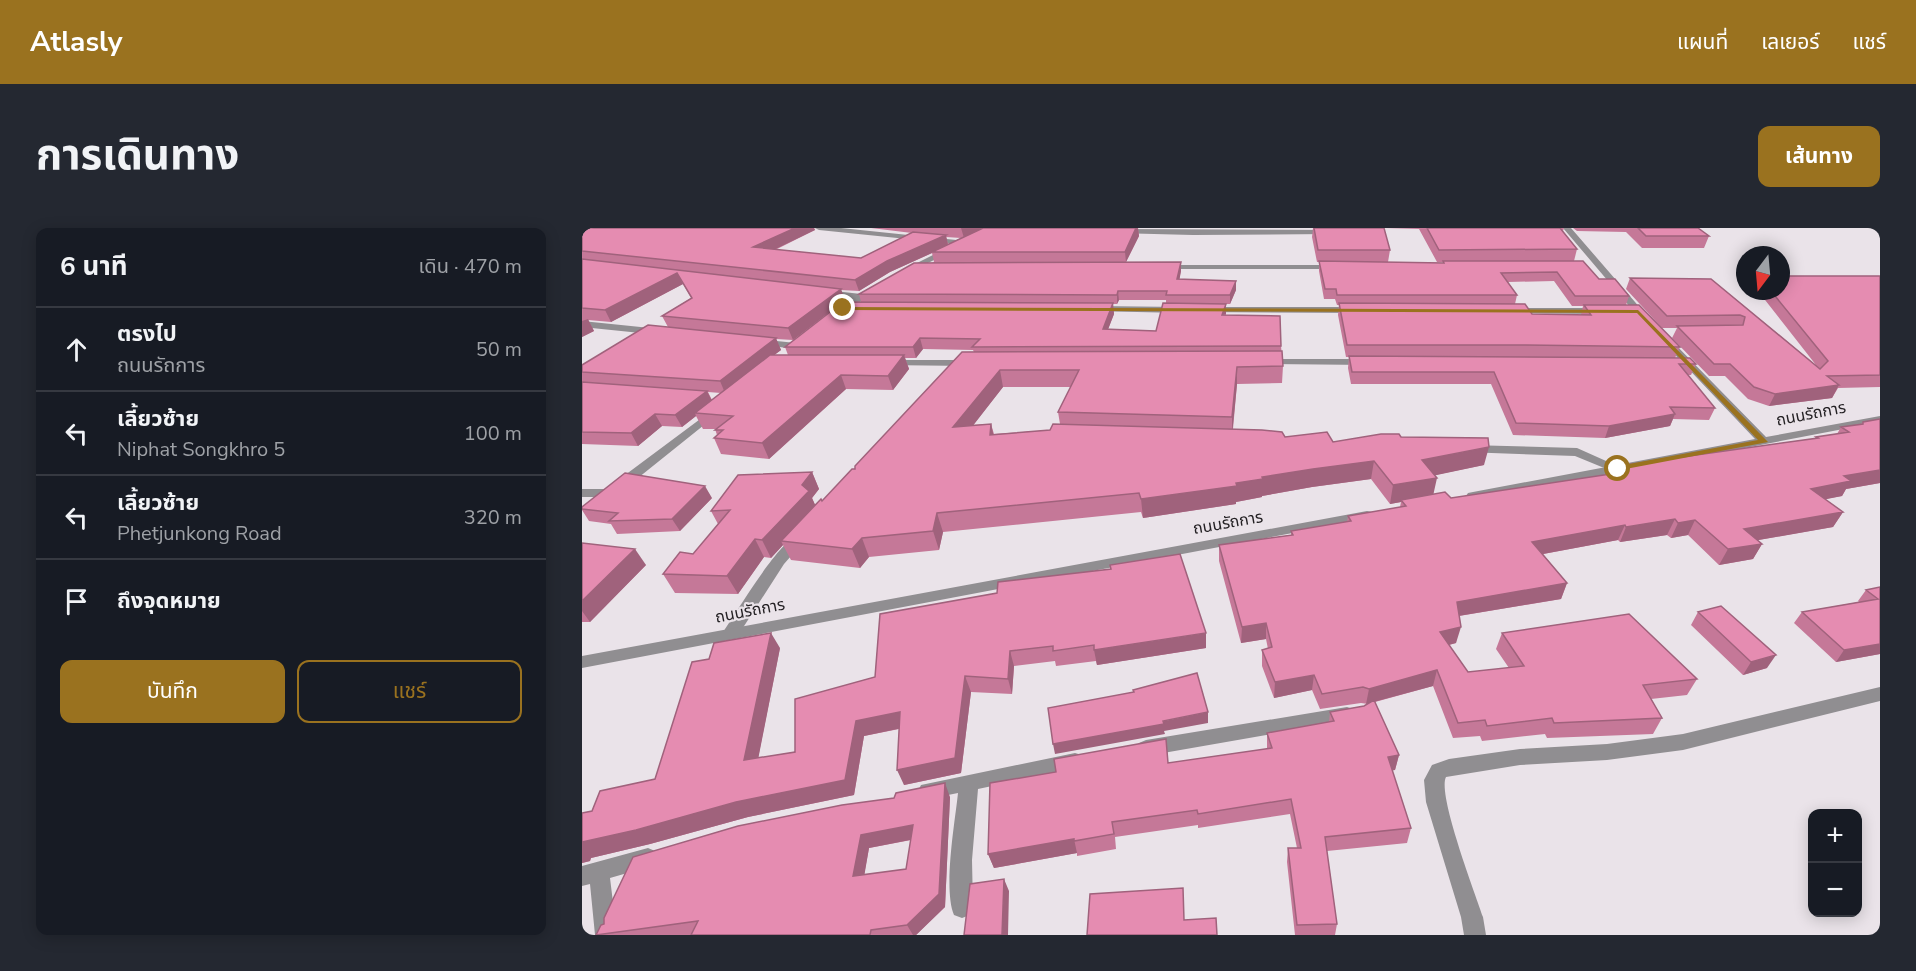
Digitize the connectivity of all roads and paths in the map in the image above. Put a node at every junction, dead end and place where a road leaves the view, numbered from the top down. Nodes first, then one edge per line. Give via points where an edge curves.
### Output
1 (819, 228) edge
2 (1567, 228) edge
3 (1110, 231) edge
4 (1337, 232) edge
5 (976, 238) edge
6 (966, 243) junction
7 (915, 267) junction
8 (939, 267) edge
9 (1151, 267) edge
10 (1352, 267) edge
11 (1588, 267) edge
12 (1600, 267) junction
13 (814, 292) edge
14 (861, 297) junction
15 (843, 308) junction
16 (864, 308) edge
17 (1088, 309) edge
18 (1375, 310) edge
19 (1495, 311) edge
20 (1614, 311) edge
21 (1626, 311) edge
22 (1638, 312) junction
23 (828, 321) edge
24 (582, 324) edge
25 (665, 333) edge
26 (749, 341) edge
27 (782, 358) edge
28 (1249, 362) edge
29 (1380, 362) edge
30 (869, 363) edge
31 (976, 363) edge
32 (1675, 363) edge
33 (1687, 364) junction
34 (721, 406) edge
35 (1880, 419) edge
36 (1764, 442) junction
37 (1458, 449) edge
38 (1618, 469) junction
39 (582, 493) edge
40 (610, 493) junction
41 (1454, 499) edge
42 (596, 504) edge
43 (1384, 512) edge
44 (812, 526) edge
45 (730, 633) junction
46 (582, 662) edge
47 (1880, 694) edge
48 (1361, 712) edge
49 (1134, 750) edge
50 (1089, 758) edge
51 (969, 783) junction
52 (910, 795) edge
53 (668, 852) edge
54 (591, 874) edge
55 (962, 907) dead end
56 (606, 935) edge
57 (1475, 935) edge

1 - 6 street
2 - 12 street
3 - 4 street
5 - 6 street
6 - 7 street
7 - 8 street
7 - 14 street
9 - 10 street
11 - 12 street
12 - 22 street
13 - 14 street
14 - 15 street
15 - 16 street
15 - 23 street
17 - 18 street
19 - 20 street
21 - 22 street
22 - 33 street via 1661,331
24 - 25 street
26 - 27 street via 800,343
28 - 29 street
30 - 31 street
32 - 33 street
33 - 36 street
34 - 40 street
35 - 36 street, ถนนรัถการ
36 - 38 street, ถนนรัถการ
37 - 38 street via 1576,452
38 - 41 street, ถนนรัถการ
39 - 40 street
40 - 42 street
43 - 45 street, ถนนรัถการ
44 - 45 street via 779,561
45 - 46 street, ถนนรัถการ
47 - 57 street via 1683,742 1520,757 1449,766 1438,771 1434,780 1436,802
48 - 49 street
50 - 51 street
51 - 52 street
51 - 55 street
53 - 54 street
54 - 56 street via 606,920

